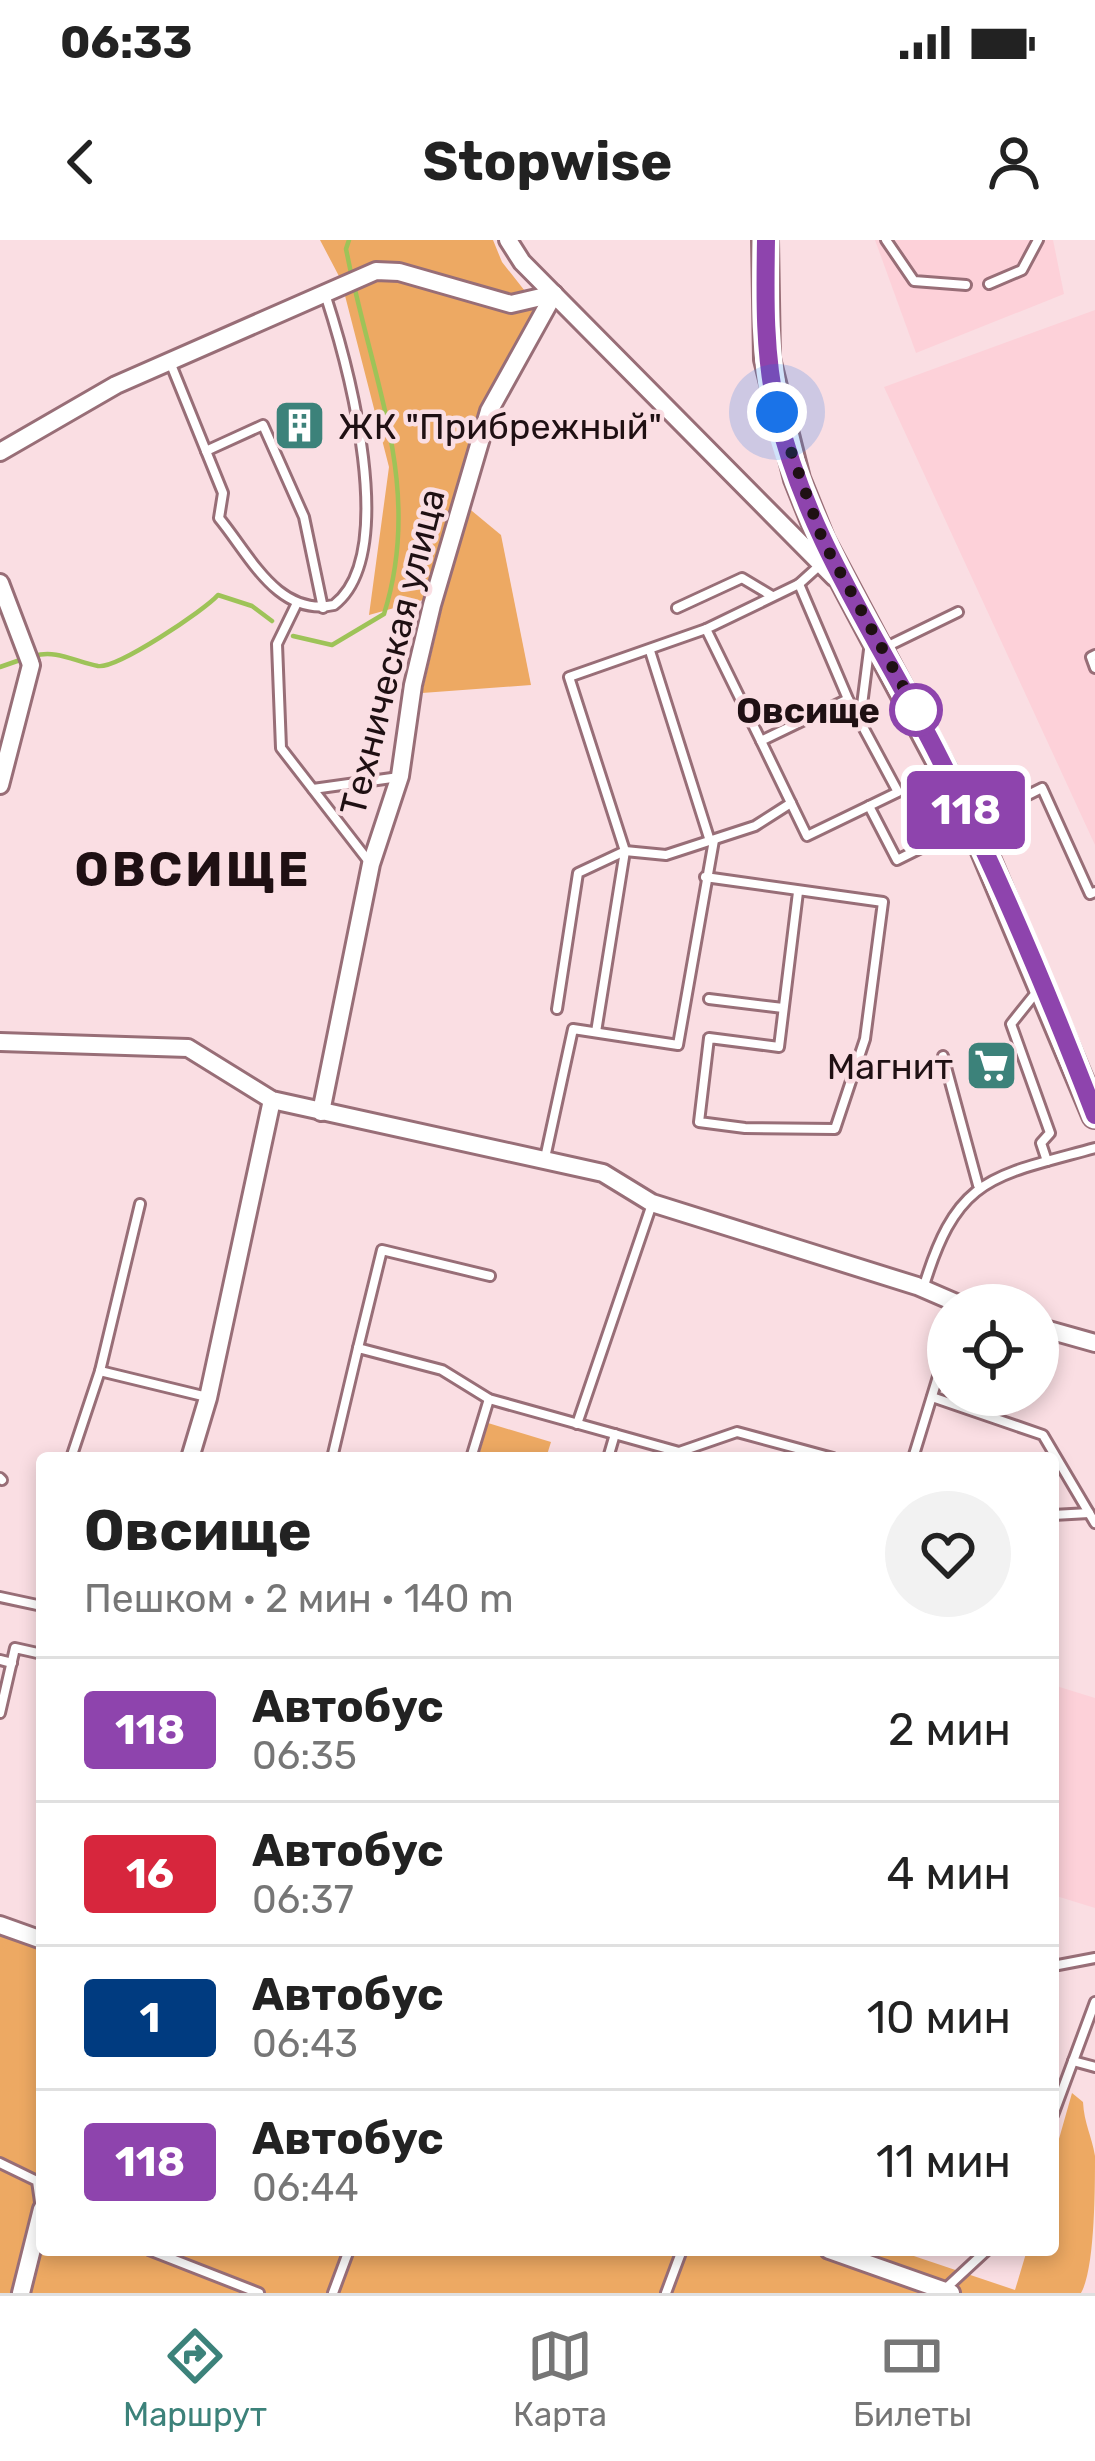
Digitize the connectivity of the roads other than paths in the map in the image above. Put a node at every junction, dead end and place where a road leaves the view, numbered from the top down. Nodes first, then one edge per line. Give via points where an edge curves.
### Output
1 (508, 240) edge
2 (766, 240) edge
3 (886, 240) edge
4 (1038, 240) edge
5 (989, 284) dead end
6 (966, 285) dead end
7 (554, 294) junction
8 (326, 297) junction
9 (170, 362) junction
10 (206, 451) junction
11 (0, 452) edge
12 (821, 563) junction
13 (0, 583) edge
14 (799, 584) junction
15 (852, 594) junction
16 (773, 597) junction
17 (296, 605) junction
18 (323, 608) junction
19 (677, 608) dead end
20 (958, 612) dead end
21 (869, 625) junction
22 (706, 629) junction
23 (883, 649) junction
24 (650, 651) junction
25 (1095, 656) edge
26 (1095, 668) edge
27 (848, 699) junction
28 (861, 714) junction
29 (761, 741) junction
30 (400, 776) junction
31 (0, 784) edge
32 (313, 789) junction
33 (791, 803) junction
34 (869, 806) junction
35 (973, 825) junction
36 (712, 840) junction
37 (625, 851) junction
38 (371, 864) junction
39 (705, 877) junction
40 (798, 892) junction
41 (1095, 892) edge
42 (1044, 983) junction
43 (709, 999) dead end
44 (557, 1009) dead end
45 (783, 1009) junction
46 (596, 1032) junction
47 (0, 1042) edge
48 (943, 1056) dead end
49 (272, 1100) junction
50 (321, 1112) junction
51 (1095, 1115) edge
52 (1095, 1148) edge
53 (544, 1159) junction
54 (1047, 1161) junction
55 (978, 1185) junction
56 (652, 1203) junction
57 (140, 1204) dead end
58 (490, 1276) dead end
59 (923, 1288) junction
60 (927, 1290) edge
61 (1059, 1333) edge
62 (1095, 1343) edge
63 (358, 1348) junction
64 (100, 1371) junction
65 (208, 1398) junction
66 (488, 1399) junction
67 (927, 1413) edge
68 (988, 1416) edge
69 (577, 1424) junction
70 (615, 1434) junction
71 (73, 1452) edge
72 (192, 1452) edge
73 (333, 1452) edge
74 (473, 1452) edge
75 (610, 1452) edge
76 (671, 1452) edge
77 (687, 1452) edge
78 (811, 1452) edge
79 (915, 1452) edge
80 (1053, 1452) edge
81 (1059, 1462) edge
82 (1089, 1513) junction
83 (1059, 1515) edge
84 (1095, 1523) edge
85 (0, 1597) edge
86 (36, 1605) edge
87 (36, 1653) edge
88 (0, 1660) edge
89 (12, 1663) junction
90 (0, 1713) edge
91 (0, 1924) edge
92 (36, 1938) edge
93 (1095, 1958) edge
94 (1059, 1965) edge
95 (1095, 2002) edge
96 (1072, 2061) junction
97 (1095, 2067) edge
98 (1059, 2098) edge
99 (0, 2163) edge
100 (36, 2181) edge
101 (36, 2234) edge
102 (164, 2256) edge
103 (347, 2256) edge
104 (680, 2256) edge
105 (846, 2256) edge
106 (981, 2256) edge
107 (948, 2292) edge
108 (21, 2293) edge
109 (259, 2293) edge
110 (333, 2293) edge
111 (666, 2293) edge

1 - 7 street
2 - 15 street via 767,359 777,412 797,479
3 - 6 lane via 914,281
4 - 5 lane via 1022,270
7 - 8 street via 511,304 376,272
7 - 12 street
7 - 30 street, Техническая улица via 489,411 412,685
8 - 9 street
8 - 18 lane via 352,376 367,477 357,576 347,595
9 - 10 lane
9 - 11 street
10 - 17 lane via 223,493 220,518
10 - 18 lane via 263,425 304,517
12 - 14 lane
12 - 15 street
13 - 31 street via 30,664
14 - 16 lane
14 - 27 lane
15 - 21 street
16 - 19 lane via 742,578
16 - 22 lane
17 - 18 lane
17 - 32 lane via 277,644 281,748
20 - 23 lane
21 - 23 street
21 - 28 lane
22 - 24 lane
22 - 29 lane
23 - 35 street
24 - 36 lane
24 - 37 lane via 569,677
25 - 26 lane
27 - 28 lane
27 - 29 lane
28 - 34 lane via 898,791
29 - 33 lane
30 - 32 lane
30 - 38 street, Техническая улица
32 - 38 lane
33 - 34 lane via 807,836
33 - 36 lane
34 - 35 lane via 897,860
35 - 41 lane via 1042,788
35 - 42 street
36 - 37 lane via 666,855
36 - 39 lane
37 - 44 lane via 578,873
37 - 46 lane
38 - 50 street, Техническая улица
39 - 40 lane
39 - 46 lane via 678,1046
40 - 45 lane
40 - 45 lane via 883,902 865,1039 835,1129 699,1122 710,1038 778,1047
42 - 51 street
42 - 54 lane via 1011,1024 1050,1133 1040,1143
43 - 45 lane
46 - 53 lane via 573,1029
47 - 49 street via 188,1048
48 - 55 lane
49 - 50 street
49 - 65 street
50 - 53 street
52 - 54 lane
53 - 56 street via 603,1173
54 - 55 lane
55 - 59 lane via 953,1211
56 - 59 street
56 - 69 lane
57 - 64 lane
58 - 63 lane via 382,1250
59 - 60 street
61 - 62 street
63 - 66 lane via 442,1370
63 - 73 lane
64 - 65 lane
64 - 71 lane
65 - 72 street
66 - 69 lane
66 - 74 lane
67 - 79 lane
68 - 80 lane via 1043,1435
69 - 70 lane
70 - 75 lane
70 - 76 lane
77 - 78 lane via 736,1432
81 - 82 lane
82 - 83 lane
82 - 84 lane
85 - 86 lane
87 - 89 lane via 16,1648
88 - 89 lane
89 - 90 lane
91 - 92 street
93 - 94 lane
95 - 96 lane
96 - 97 lane
96 - 98 lane
99 - 100 lane
101 - 108 street
102 - 109 lane
103 - 110 lane
104 - 111 lane
105 - 107 street
106 - 107 lane

